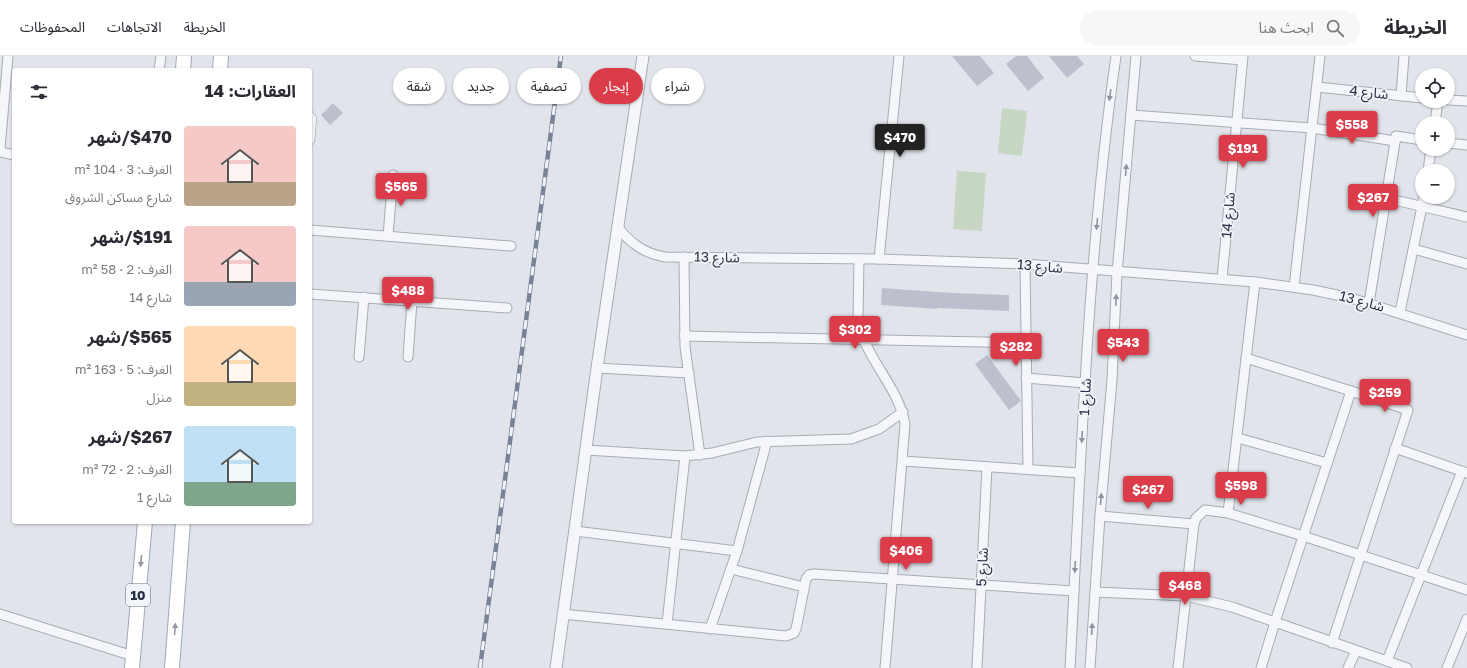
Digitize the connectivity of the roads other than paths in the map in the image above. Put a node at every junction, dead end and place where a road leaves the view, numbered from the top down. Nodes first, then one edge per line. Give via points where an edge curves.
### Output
1 (8, 56) edge
2 (161, 56) edge
3 (184, 56) edge
4 (222, 56) edge
5 (643, 56) edge
6 (899, 56) edge
7 (1116, 56) edge
8 (1136, 56) edge
9 (1195, 56) edge
10 (1320, 56) edge
11 (1404, 56) edge
12 (1242, 58) edge
13 (159, 68) edge
14 (183, 68) edge
15 (220, 68) edge
16 (3, 72) edge
17 (1317, 87) junction
18 (1401, 96) junction
19 (1415, 97) edge
20 (1455, 100) edge
21 (1467, 101) edge
22 (1131, 115) junction
23 (312, 116) edge
24 (1236, 123) junction
25 (1312, 128) junction
26 (1415, 139) edge
27 (312, 141) edge
28 (1395, 141) junction
29 (1455, 144) edge
30 (1467, 145) edge
31 (0, 150) edge
32 (12, 154) edge
33 (393, 175) dead end
34 (1386, 198) junction
35 (1423, 204) edge
36 (1422, 208) junction
37 (1467, 217) edge
38 (618, 226) junction
39 (312, 230) edge
40 (388, 236) junction
41 (511, 246) dead end
42 (1414, 249) junction
43 (684, 257) junction
44 (859, 259) junction
45 (879, 259) junction
46 (1025, 264) junction
47 (1467, 264) edge
48 (1092, 270) junction
49 (1117, 273) junction
50 (1222, 279) junction
51 (1255, 282) junction
52 (1294, 287) junction
53 (312, 294) edge
54 (364, 297) junction
55 (412, 301) junction
56 (1369, 303) junction
57 (507, 308) dead end
58 (1400, 312) junction
59 (1467, 335) edge
60 (684, 336) junction
61 (863, 340) junction
62 (1026, 343) junction
63 (359, 357) dead end
64 (408, 358) dead end
65 (1246, 358) junction
66 (597, 368) junction
67 (689, 373) junction
68 (1026, 378) junction
69 (1085, 383) junction
70 (1351, 391) junction
71 (903, 412) junction
72 (1238, 438) junction
73 (767, 442) junction
74 (1395, 448) junction
75 (586, 450) junction
76 (700, 455) junction
77 (685, 456) junction
78 (903, 460) junction
79 (1327, 463) junction
80 (987, 467) junction
81 (1028, 470) junction
82 (1464, 472) edge
83 (1080, 473) junction
84 (1228, 513) junction
85 (1100, 516) junction
86 (145, 524) edge
87 (183, 524) edge
88 (1194, 524) junction
89 (575, 531) junction
90 (1303, 536) junction
91 (675, 543) junction
92 (738, 551) junction
93 (1361, 553) junction
94 (731, 569) junction
95 (1421, 575) junction
96 (894, 580) junction
97 (981, 585) junction
98 (804, 587) junction
99 (1467, 590) edge
100 (1074, 591) junction
101 (1095, 592) junction
102 (1186, 596) junction
103 (0, 614) edge
104 (562, 614) junction
105 (1467, 619) edge
106 (1275, 622) junction
107 (666, 624) junction
108 (710, 628) junction
109 (1332, 643) junction
110 (1356, 651) junction
111 (1388, 661) junction
112 (132, 665) edge
113 (172, 668) edge
114 (556, 668) edge
115 (885, 668) edge
116 (977, 668) edge
117 (1070, 668) edge
118 (1090, 668) edge
119 (1178, 668) edge
120 (1261, 668) edge
121 (1348, 668) edge
122 (1407, 668) edge
123 (1447, 668) edge

1 - 16 street
2 - 13 street
3 - 14 main road
4 - 15 main road
5 - 38 street
6 - 45 street
7 -> 48 street, شارع 1
8 - 22 street, شارع 1
9 - 12 street
10 - 17 street
11 - 18 street
12 - 24 street, شارع 14
16 - 31 street
17 - 18 street, شارع 4
17 - 25 street
18 - 19 street, شارع 4
20 - 21 street
22 - 24 street
49 -> 22 street, شارع 1
23 - 27 lane
24 - 25 street
24 - 50 street, شارع 14
25 - 28 street
25 - 52 street
26 - 28 street via 1396,136
28 - 34 street
29 - 30 street
31 - 32 street
33 - 40 street
34 - 36 street
34 - 56 street
35 - 36 street
36 - 37 street
36 - 42 street
38 - 43 street, شارع 13 via 633,244 643,250 665,257
38 - 66 street
39 - 40 street
40 - 41 street
42 - 47 street
42 - 58 street
43 - 44 street, شارع 13
43 - 60 street
44 - 45 street, شارع 13
44 - 61 street via 858,320
45 - 46 street, شارع 13
46 - 48 street, شارع 13
46 - 62 street
48 - 49 street, شارع 13
48 - 69 street, شارع 1
49 - 50 street, شارع 13
85 -> 49 street, شارع 1 via 1112,380
50 - 51 street, شارع 13
51 - 52 street, شارع 13
51 - 65 street
52 - 56 street, شارع 13
53 - 54 street
54 - 55 street
54 - 63 street
55 - 57 street
55 - 64 street
56 - 58 street, شارع 13
58 - 59 street, شارع 13
60 - 61 street
60 - 67 street
61 - 62 street
61 - 71 street
62 - 68 street
65 - 70 street
65 - 72 street
66 - 67 street
66 - 75 street
67 - 76 street
68 - 69 street
68 - 81 street
69 -> 83 street, شارع 1
70 - 74 street via 1408,410
70 - 79 street
71 - 73 street via 879,430 851,439
71 - 78 street
72 - 79 street
72 - 84 street
73 - 76 street
73 - 92 street
74 - 82 street
74 - 93 street
75 - 77 street
75 - 89 street
76 - 77 street
77 - 91 street
78 - 80 street
78 - 96 street
79 - 90 street
80 - 81 street
80 - 97 street, شارع 5
81 - 83 street
82 - 95 street
83 -> 100 street, شارع 1
84 - 88 street via 1205,510 1196,518
84 - 90 street
85 - 88 street
85 - 101 street, شارع 1
86 -> 112 main road, 10
113 -> 87 main road
88 - 102 street
89 - 91 street
89 - 104 street
90 - 93 street
90 - 106 street
91 - 92 street
91 - 107 street
92 - 94 street
93 - 95 street
93 - 109 street
94 - 98 street
94 - 108 street
95 - 99 street
95 - 111 street
96 - 97 street
96 - 98 street via 814,574 809,575
96 - 115 street
97 - 100 street
97 - 116 street, شارع 5
98 - 108 street via 796,629 790,636
100 - 117 street, شارع 1
101 - 102 street
118 -> 101 street, شارع 1
102 - 106 street via 1232,607
102 - 119 street
103 - 112 street
104 - 107 street
104 - 114 street
105 - 123 street
106 - 109 street
106 - 120 street
107 - 108 street
109 - 110 street
110 - 111 street
110 - 121 street
111 - 122 street

